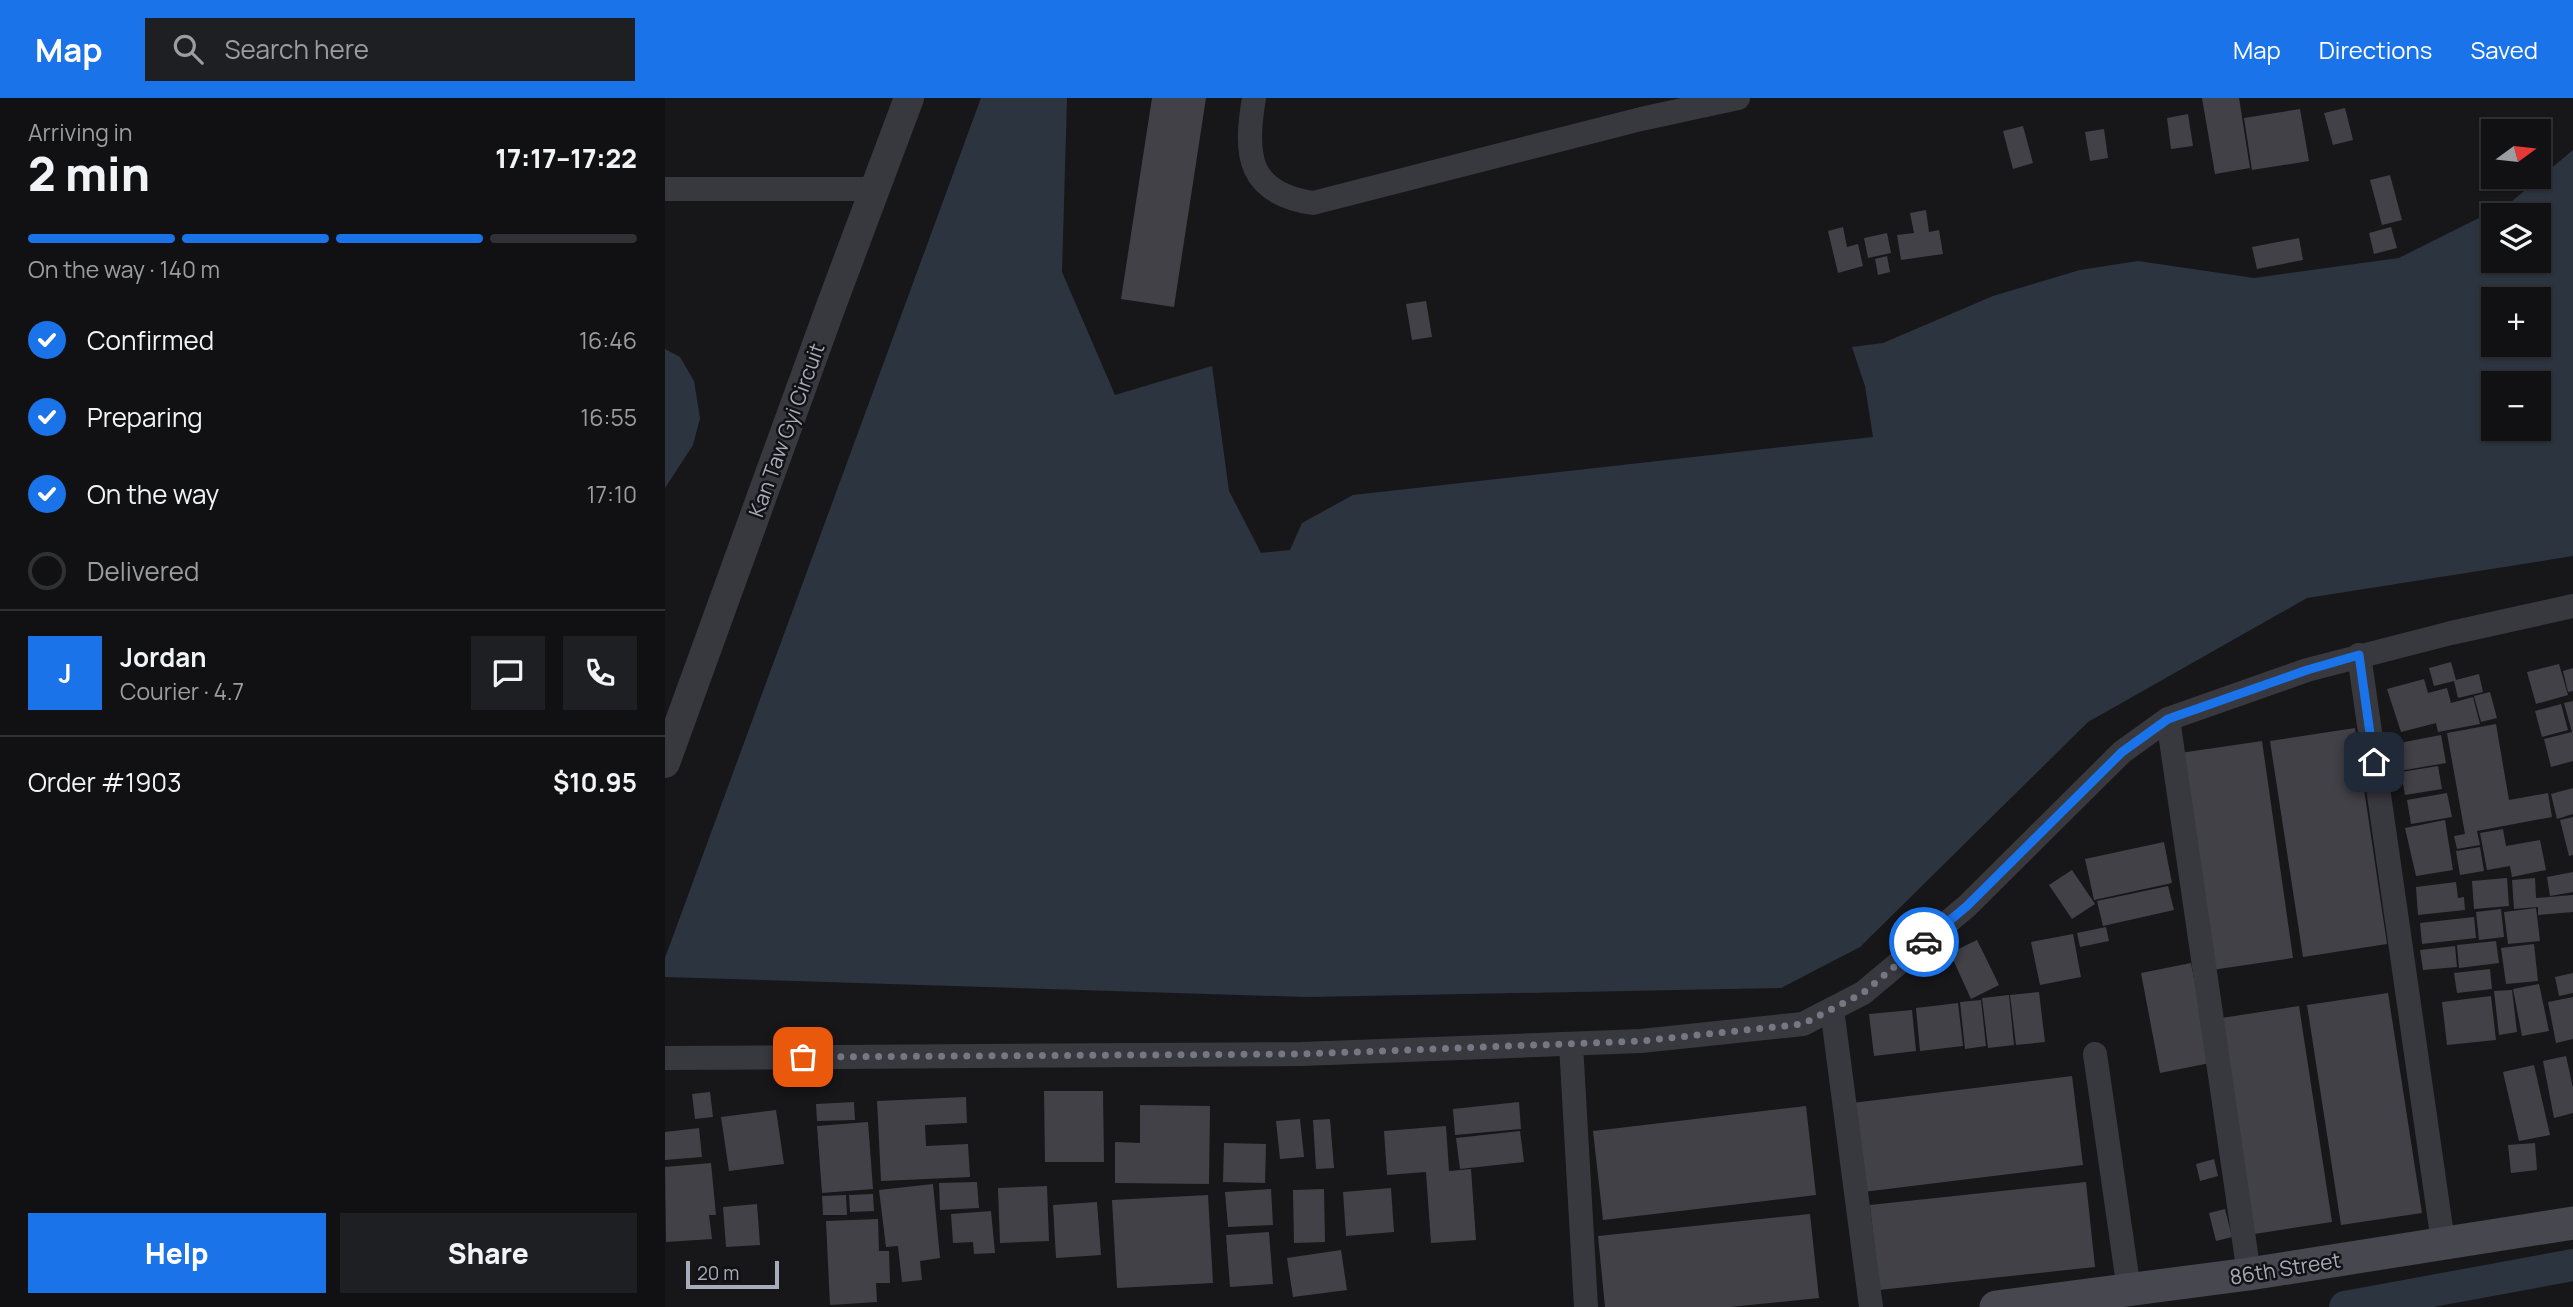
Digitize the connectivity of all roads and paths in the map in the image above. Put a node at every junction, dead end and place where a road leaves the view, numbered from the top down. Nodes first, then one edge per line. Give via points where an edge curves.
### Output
1 (909, 98) edge
2 (1254, 98) edge
3 (1738, 98) edge
4 (665, 189) edge
5 (875, 189) junction
6 (2573, 606) edge
7 (2359, 655) junction
8 (2168, 719) junction
9 (665, 763) edge
10 (1832, 1009) junction
11 (1571, 1044) junction
12 (2095, 1054) dead end
13 (665, 1058) edge
14 (2573, 1223) edge
15 (2443, 1242) junction
16 (2249, 1274) junction
17 (2111, 1297) edge
18 (1586, 1307) edge
19 (1871, 1307) edge
20 (1996, 1307) edge

1 - 5 street, Kan Taw Gyi Circuit
2 - 3 street via 1249,133 1257,174 1279,194 1313,203
4 - 5 street
5 - 9 street, Kan Taw Gyi Circuit
6 - 7 street
7 - 8 street
7 - 15 street
8 - 10 street via 2122,752 1967,906 1863,993
8 - 16 street
10 - 11 street via 1803,1024
10 - 19 street
11 - 13 street via 1302,1054
11 - 18 street
12 - 17 street
14 - 15 main road, 86th Street
15 - 16 main road, 86th Street
16 - 17 main road, 86th Street
17 - 20 main road, 86th Street

